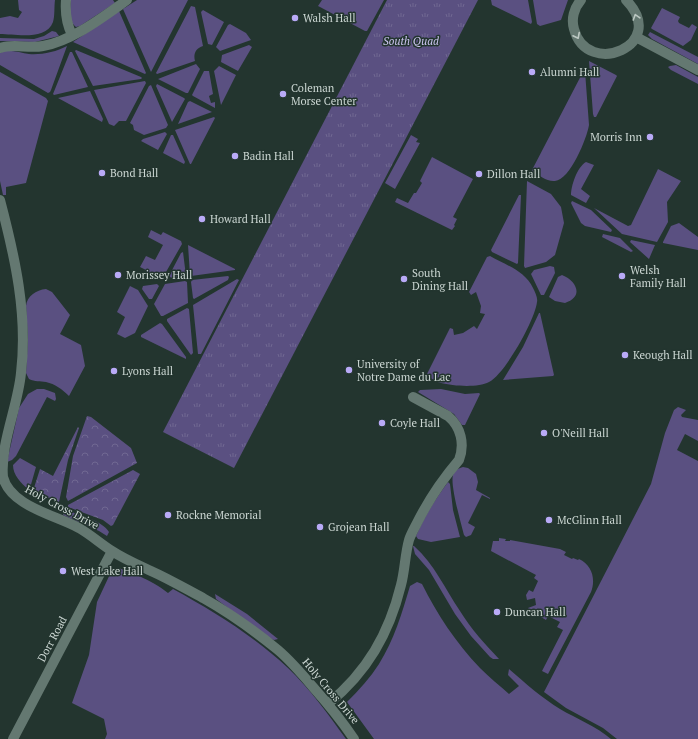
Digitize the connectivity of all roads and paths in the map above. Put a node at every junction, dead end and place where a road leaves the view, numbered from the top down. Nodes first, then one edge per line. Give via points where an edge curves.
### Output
1 (66, 0) edge
2 (127, 0) edge
3 (581, 0) edge
4 (626, 0) edge
5 (72, 35) junction
6 (636, 37) junction
7 (0, 48) edge
8 (698, 70) edge
9 (0, 200) edge
10 (413, 397) dead end
11 (112, 551) junction
12 (328, 704) junction
13 (13, 739) edge
14 (354, 739) edge

1 - 5 street via 67,25
2 - 5 street
3 -> 6 street via 574,11 573,27 577,38 587,48 598,53 620,52 630,46
6 -> 4 street via 638,20 632,6
5 - 7 street via 43,46 8,45
6 - 8 street
9 - 11 street, Holy Cross Drive via 14,261 23,335 21,376 1,456 3,478 13,495 26,504 77,528
10 - 12 street via 452,420 461,437 461,454 432,494 409,539 403,578 391,619 378,645 363,669 345,690
11 - 12 street, Holy Cross Drive via 219,607 279,650
11 - 13 street, Dorr Road
12 - 14 street, Holy Cross Drive

